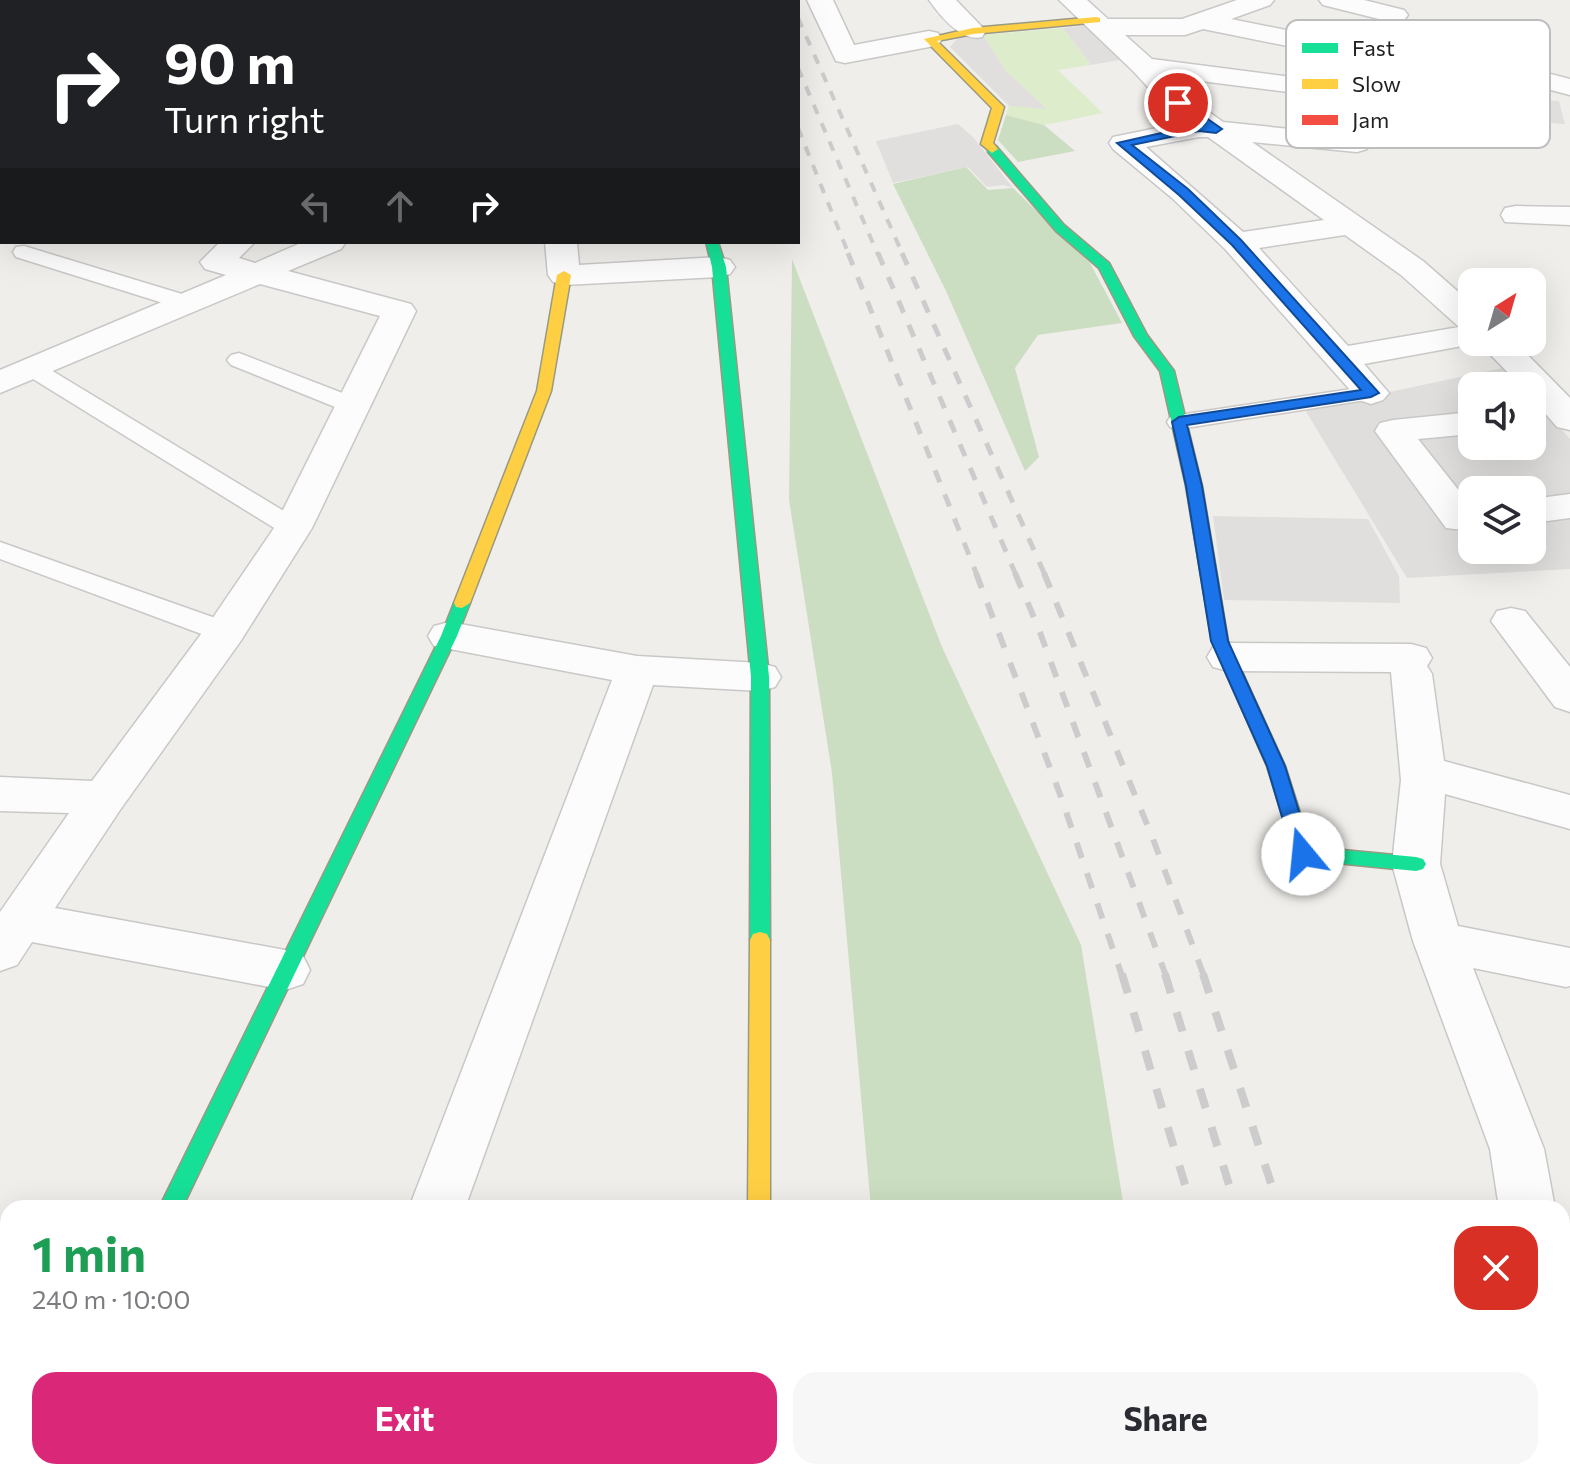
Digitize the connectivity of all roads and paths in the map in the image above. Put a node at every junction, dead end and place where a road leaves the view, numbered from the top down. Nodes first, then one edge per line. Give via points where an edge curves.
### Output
1 (820, 0) edge
2 (942, 0) edge
3 (1072, 0) edge
4 (1261, 0) edge
5 (1332, 0) edge
6 (1395, 15) dead end
7 (1203, 22) junction
8 (1099, 24) junction
9 (973, 31) junction
10 (1286, 38) edge
11 (929, 39) junction
12 (1144, 66) junction
13 (1550, 82) edge
14 (1286, 84) edge
15 (1570, 87) edge
16 (1216, 129) junction
17 (1286, 136) edge
18 (1516, 215) dead end
19 (1570, 216) edge
20 (1352, 225) junction
21 (1236, 242) junction
22 (237, 244) edge
23 (325, 244) edge
24 (561, 244) edge
25 (24, 252) dead end
26 (716, 255) edge
27 (259, 273) junction
28 (564, 275) junction
29 (187, 303) junction
30 (1458, 309) edge
31 (1458, 337) edge
32 (1511, 356) edge
33 (1340, 358) junction
34 (239, 360) dead end
35 (33, 369) junction
36 (0, 383) edge
37 (1371, 393) joint
38 (354, 406) junction
39 (1556, 416) edge
40 (1179, 422) junction
41 (1458, 424) edge
42 (1570, 506) edge
43 (1546, 509) edge
44 (1458, 517) edge
45 (293, 528) junction
46 (0, 550) edge
47 (1511, 621) dead end
48 (225, 632) junction
49 (449, 636) junction
50 (1228, 657) junction
51 (637, 670) junction
52 (760, 677) junction
53 (1570, 697) edge
54 (1424, 780) junction
55 (0, 794) edge
56 (104, 798) junction
57 (1570, 812) edge
58 (1416, 864) junction
59 (10, 936) edge
60 (1438, 941) junction
61 (1566, 967) dead end
62 (285, 970) junction
63 (174, 1200) edge
64 (440, 1200) edge
65 (759, 1200) edge
66 (1526, 1200) edge

1 - 11 street via 845,55
2 - 9 street
3 - 8 street
4 - 7 street
5 - 6 street
7 - 8 street via 1185,27
7 - 10 street
8 - 9 street
8 - 12 street
9 - 11 street
11 - 40 street via 998,107 987,144 1060,228 1104,266 1141,336 1167,371
12 - 14 street
12 - 16 street via 1178,103
13 - 15 street
16 - 17 street
16 - 20 street
16 - 21 street via 1123,143
18 - 19 street
20 - 21 street
20 - 30 street
21 - 33 street
22 - 27 street via 216,262
23 - 27 street
24 - 28 street
25 - 29 lane
26 - 28 street
26 - 52 street
27 - 29 street
27 - 38 street via 399,311
28 - 49 street via 544,391
29 - 35 street
31 - 33 street
32 - 39 street
33 - 37 street
34 - 38 lane
35 - 36 street
35 - 45 lane
37 - 40 lane
38 - 45 street
40 - 50 street via 1220,641
41 - 44 street via 1393,431
42 - 43 street
45 - 48 street
46 - 48 lane
47 - 53 street
48 - 56 street
49 - 51 street
49 - 62 street
50 - 54 street via 1411,666
50 - 58 street via 1276,766 1303,854
51 - 52 street
51 - 64 street
52 - 65 street
54 - 57 street via 1443,777
54 - 58 street
55 - 56 street
56 - 59 street
58 - 60 street
59 - 62 street
60 - 61 street
60 - 66 street via 1517,1149
62 - 63 street

